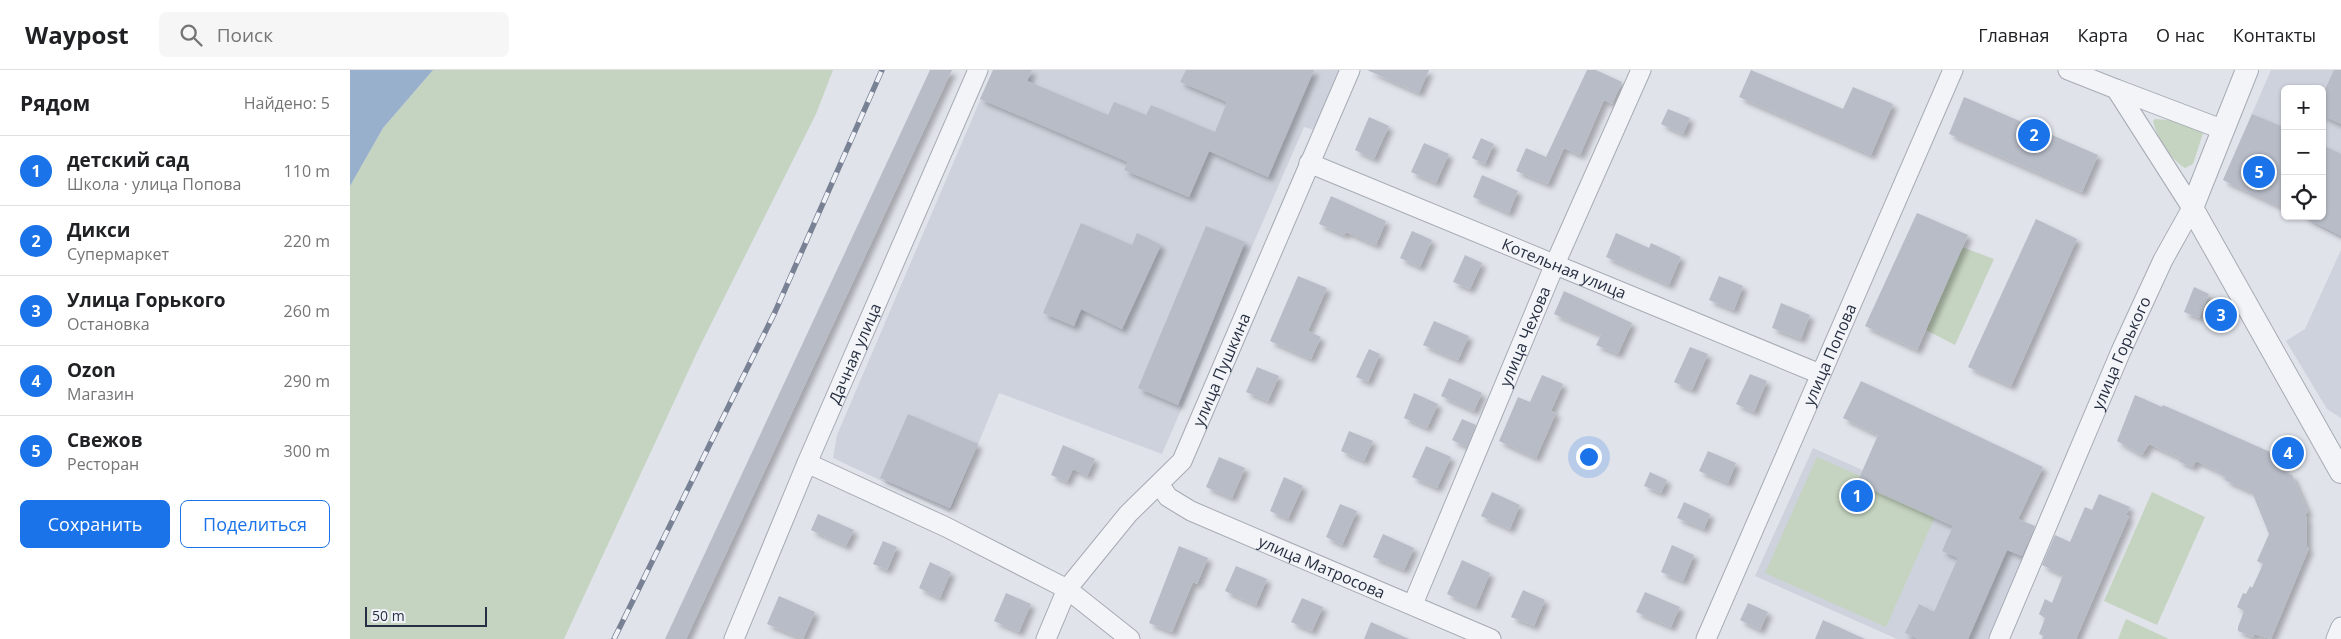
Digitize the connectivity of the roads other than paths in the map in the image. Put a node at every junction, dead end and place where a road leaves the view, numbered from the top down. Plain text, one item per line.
1 (978, 70) edge
2 (1350, 70) edge
3 (1641, 70) edge
4 (1953, 70) edge
5 (2068, 70) edge
6 (2247, 70) edge
7 (2116, 89) junction
8 (2224, 130) junction
9 (1309, 163) junction
10 (2192, 208) junction
11 (1555, 264) junction
12 (1820, 374) junction
13 (807, 463) junction
14 (2341, 472) edge
15 (1159, 484) junction
16 (1068, 589) junction
17 (1413, 604) junction
18 (2341, 627) edge
19 (734, 639) edge
20 (1046, 639) edge
21 (1130, 639) edge
22 (1491, 639) edge
23 (1706, 639) edge
24 (1999, 639) edge
25 (2336, 639) edge

1 - 13 street, Дачная улица
2 - 9 street, улица Пушкина
3 - 11 street, улица Чехова
4 - 12 street, улица Попова
5 - 7 street
6 - 8 street, улица Горького
7 - 8 street
7 - 10 street
8 - 10 street, улица Горького
9 - 11 street, Котельная улица
9 - 15 street, улица Пушкина
10 - 14 street
10 - 24 street, улица Горького
11 - 12 street, Котельная улица
11 - 17 street, улица Чехова
12 - 23 street, улица Попова
13 - 16 street
13 - 19 street, Дачная улица
15 - 16 street, улица Пушкина
15 - 17 street, улица Матросова
16 - 20 street, улица Пушкина
16 - 21 street
17 - 22 street, улица Матросова
18 - 25 street

